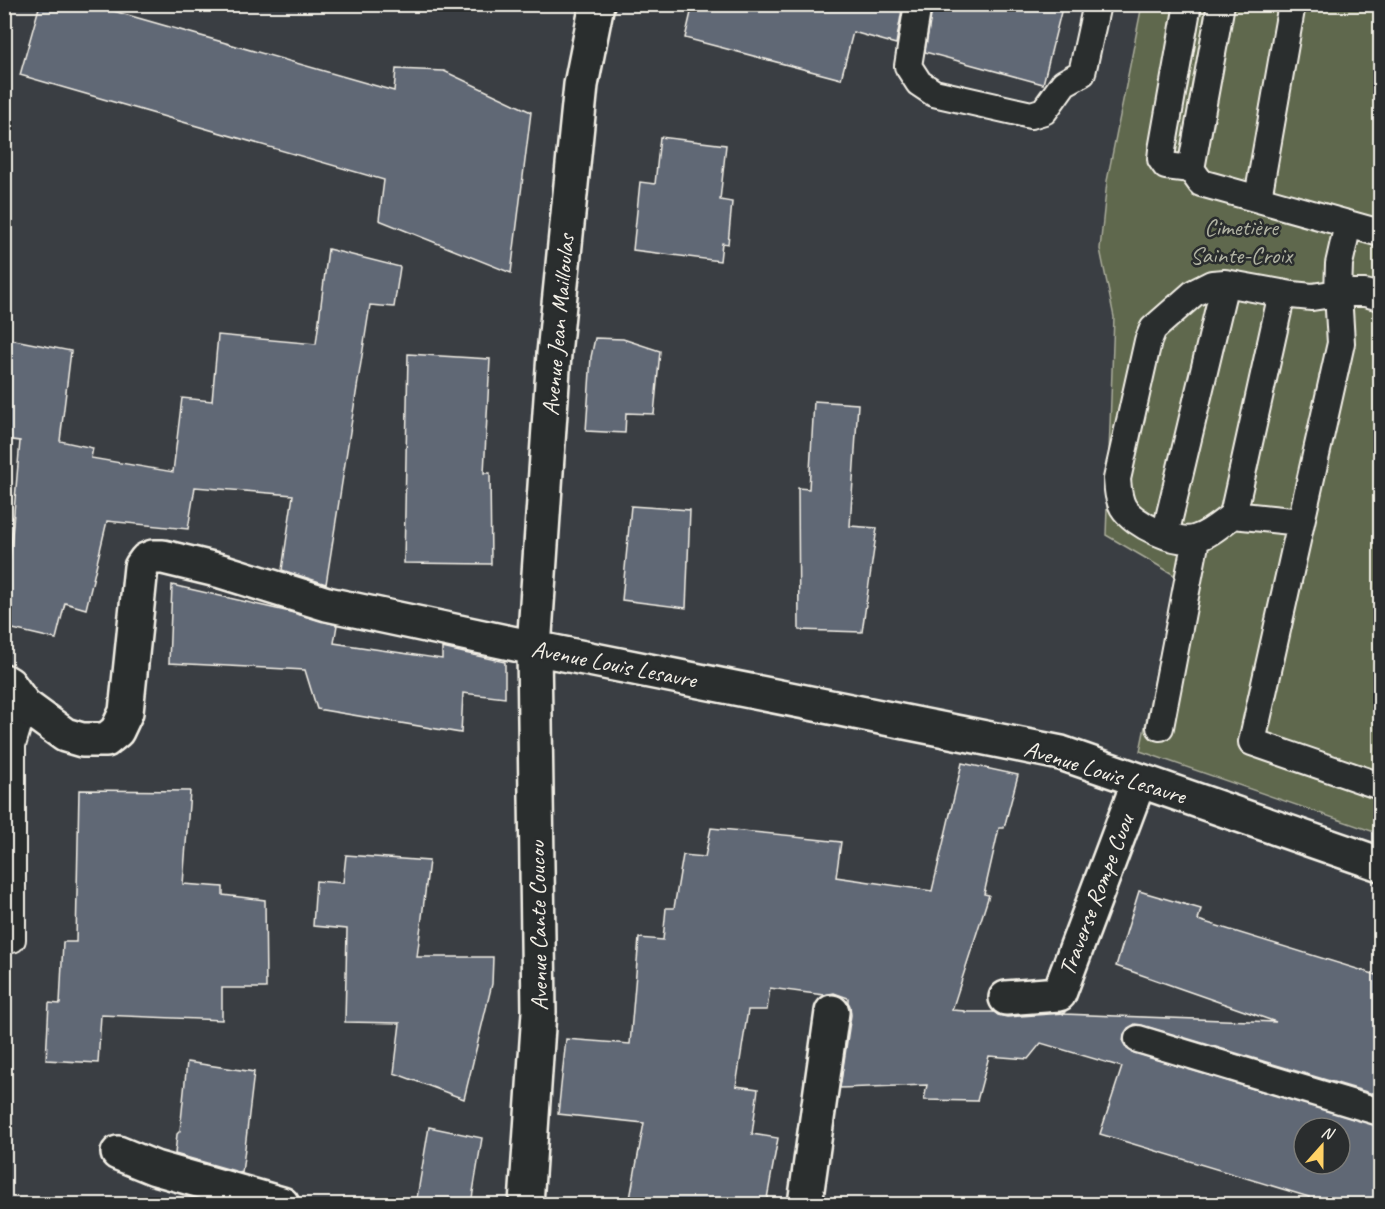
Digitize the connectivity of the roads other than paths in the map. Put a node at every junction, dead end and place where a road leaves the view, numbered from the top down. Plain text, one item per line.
1 (597, 4) edge
2 (918, 4) edge
3 (1097, 4) edge
4 (1188, 4) edge
5 (1221, 4) edge
6 (1292, 4) edge
7 (1191, 169) junction
8 (1258, 198) junction
9 (1348, 224) junction
10 (1380, 233) edge
11 (1225, 283) junction
12 (1282, 293) junction
13 (1338, 293) junction
14 (1380, 297) edge
15 (1233, 515) junction
16 (1301, 522) junction
17 (1165, 535) junction
18 (1196, 539) junction
19 (534, 648) junction
20 (14, 693) edge
21 (1160, 727) dead end
22 (1140, 781) junction
23 (1380, 786) edge
24 (1380, 864) edge
25 (12, 939) dead end
26 (1006, 998) dead end
27 (832, 1012) dead end
28 (1138, 1039) dead end
29 (1380, 1112) edge
30 (118, 1153) dead end
31 (282, 1204) edge
32 (526, 1204) edge
33 (805, 1204) edge

1 - 19 street, Avenue Jean Mailloulas
2 - 3 lane
4 - 7 lane
5 - 7 lane
6 - 8 lane
7 - 8 lane
8 - 9 lane
9 - 10 lane
9 - 13 lane
11 - 12 lane
11 - 17 lane
11 - 17 lane
12 - 13 lane
12 - 15 lane
13 - 14 lane
13 - 16 lane
15 - 16 lane
15 - 18 lane
16 - 23 lane
17 - 18 lane
18 - 21 lane
19 - 20 street, Avenue Louis Lesavre
19 - 22 street, Avenue Louis Lesavre
19 - 32 street, Avenue Cante Coucou
20 - 25 lane
22 - 24 street, Avenue Louis Lesavre
22 - 26 street, Traverse Rompe Cuou
27 - 33 street
28 - 29 lane
30 - 31 street

